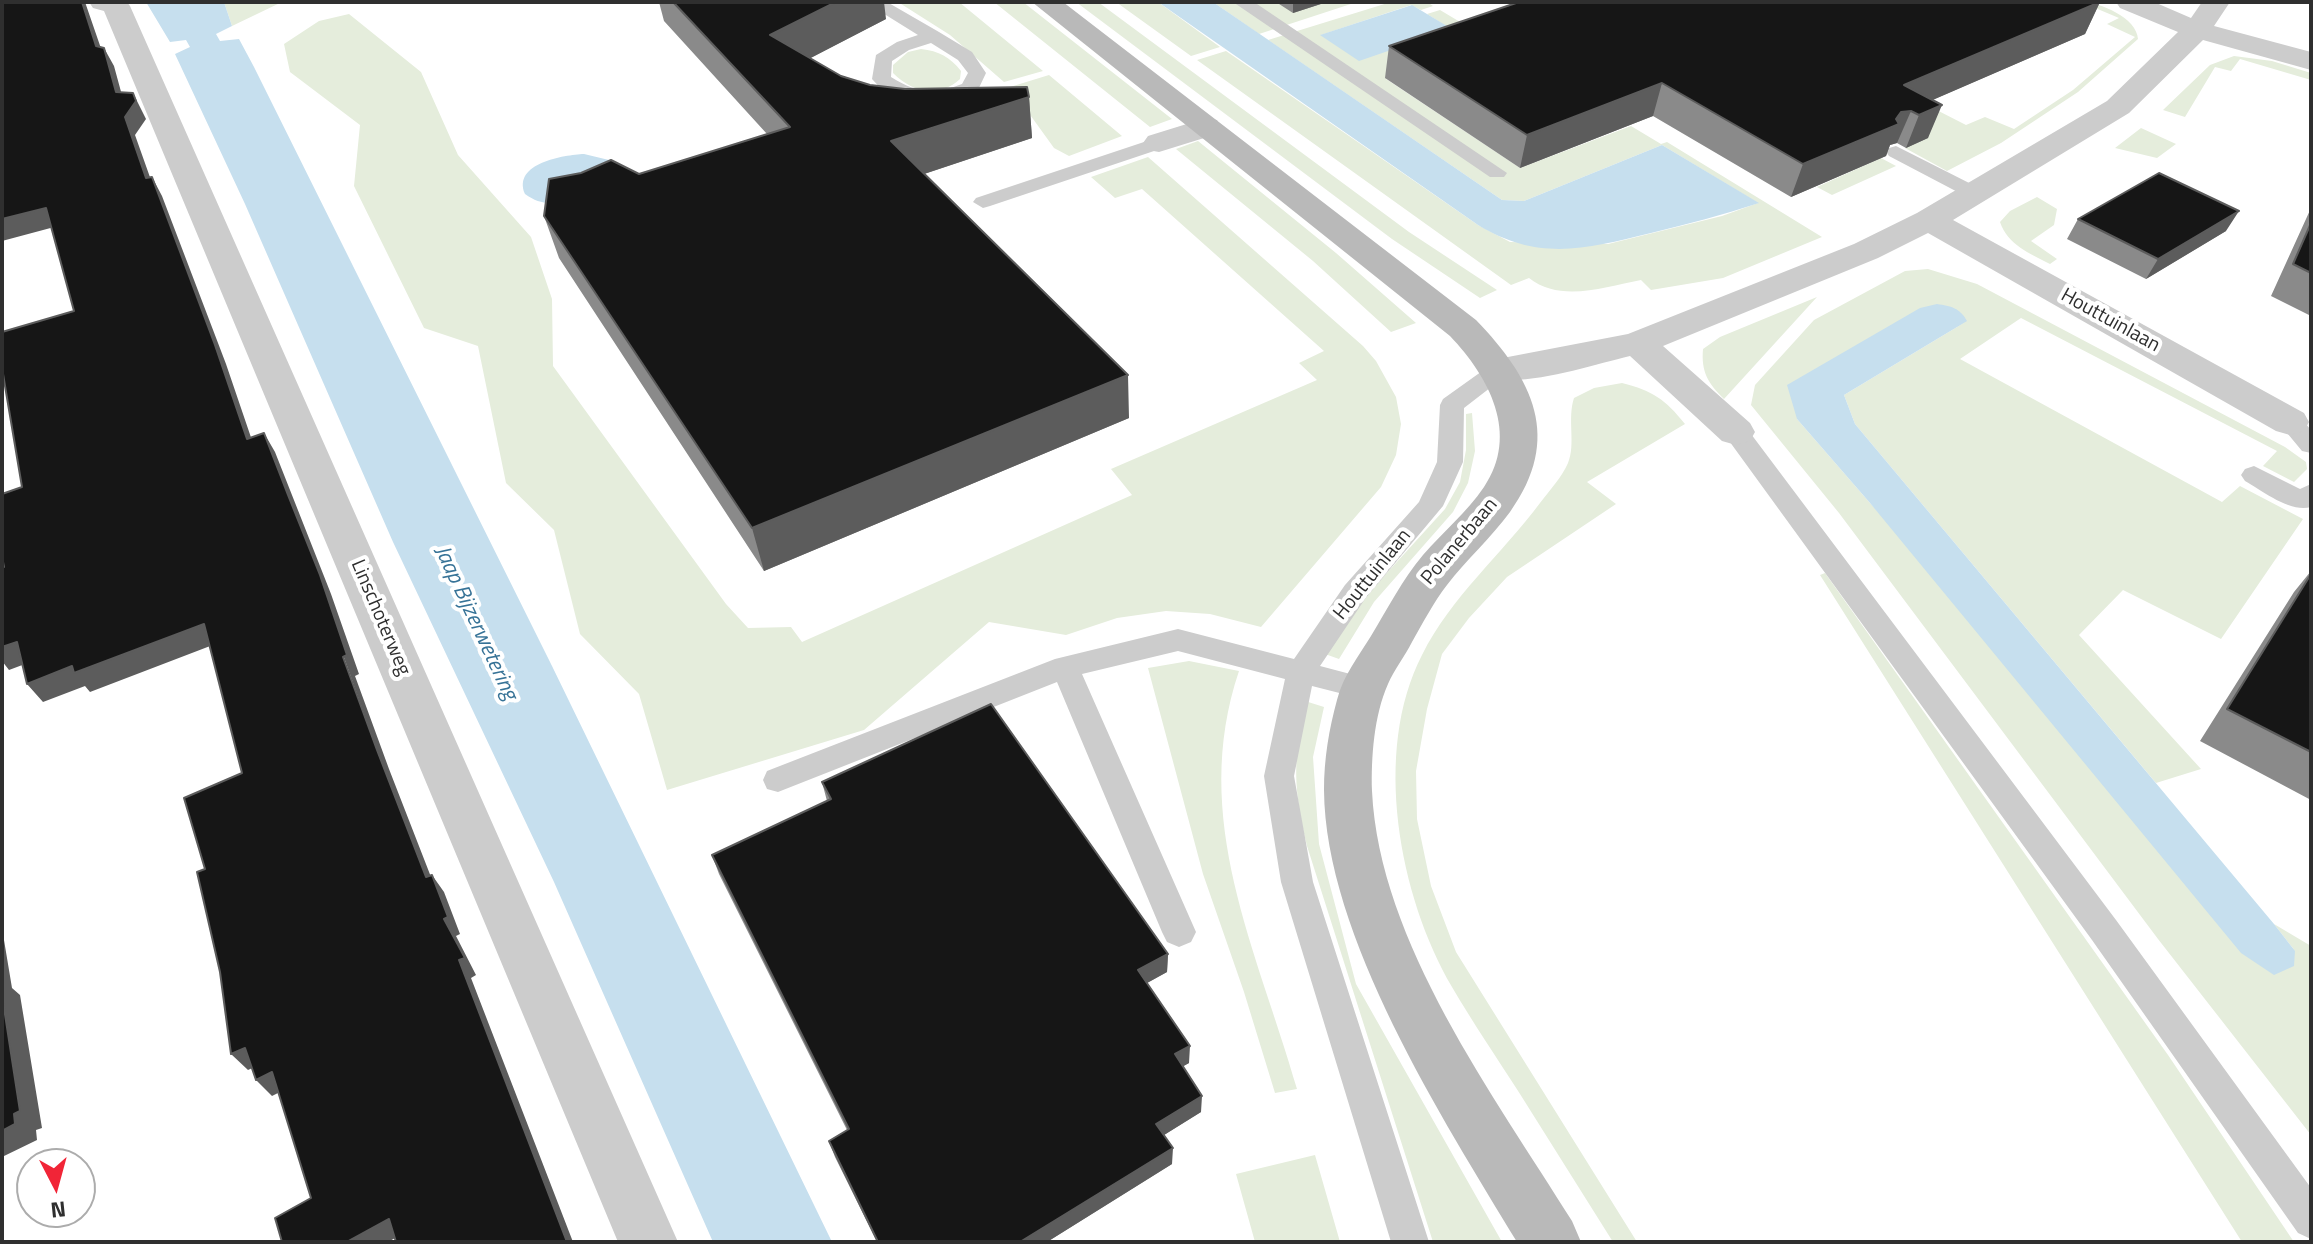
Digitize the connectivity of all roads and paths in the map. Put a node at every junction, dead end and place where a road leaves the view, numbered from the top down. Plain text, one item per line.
1 (103, 2) edge
2 (874, 2) edge
3 (1046, 2) edge
4 (1242, 2) edge
5 (2130, 2) edge
6 (2216, 2) edge
7 (2197, 30) junction
8 (933, 36) junction
9 (2311, 61) edge
10 (1206, 127) junction
11 (1159, 143) joint
12 (1896, 152) edge
13 (1497, 173) dead end
14 (1976, 194) junction
15 (983, 202) dead end
16 (1929, 220) junction
17 (1638, 343) junction
18 (1500, 369) junction
19 (1736, 432) joint
20 (2301, 434) edge
21 (2254, 475) dead end
22 (2311, 493) edge
23 (1065, 667) junction
24 (1301, 671) junction
25 (1363, 688) junction
26 (778, 780) dead end
27 (1179, 932) dead end
28 (2311, 1220) edge
29 (648, 1242) edge
30 (1410, 1242) edge
31 (1551, 1242) edge

1 - 29 street, Linschoterweg
2 - 8 lane
3 - 10 main road, Polanerbaan
4 - 13 lane
5 - 7 street
6 - 7 street, Houttuinlaan
7 - 9 street
7 - 14 street, Houttuinlaan
8 - 8 lane
10 - 11 street
10 - 18 main road, Polanerbaan
11 - 15 lane
12 - 14 lane
14 - 16 street, Houttuinlaan
16 - 17 street, Houttuinlaan
16 - 20 street, Houttuinlaan
17 - 18 street, Houttuinlaan
17 - 19 street
18 - 24 lane, Houttuinlaan
18 - 25 main road, Polanerbaan
19 - 28 lane
21 - 22 lane
23 - 24 lane
23 - 26 lane
23 - 27 lane
24 - 25 lane
24 - 30 lane, Houttuinlaan
25 - 31 main road, Polanerbaan

